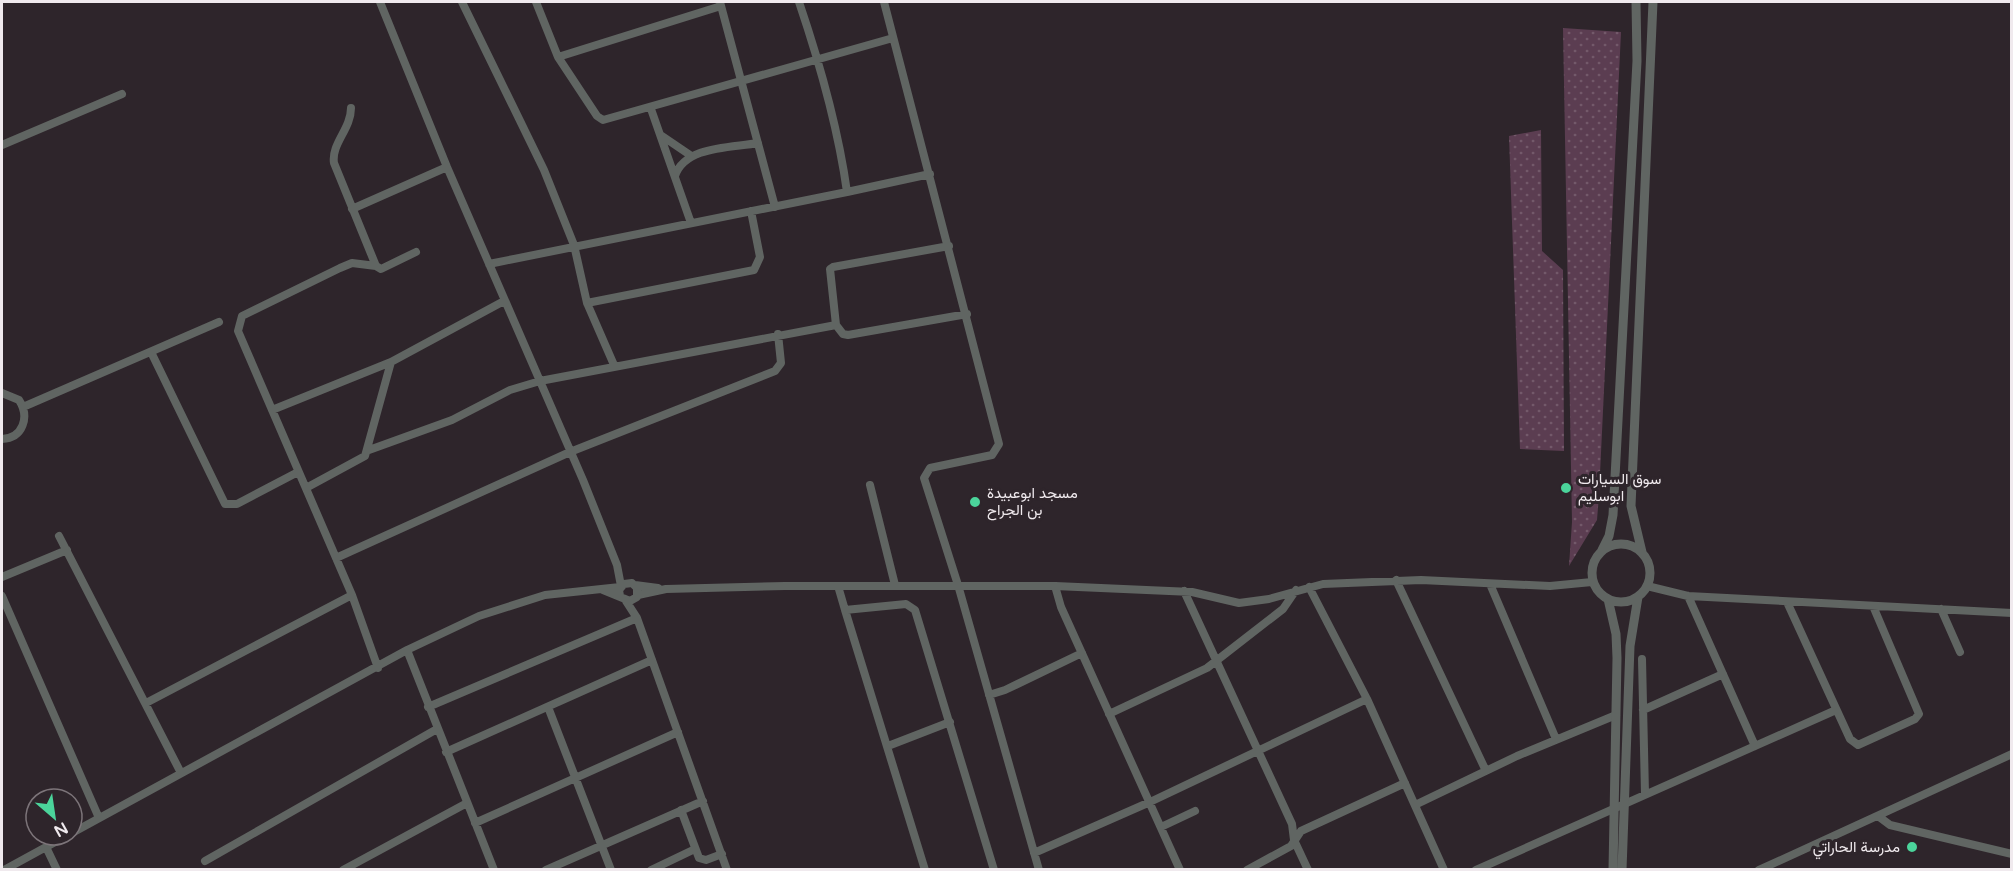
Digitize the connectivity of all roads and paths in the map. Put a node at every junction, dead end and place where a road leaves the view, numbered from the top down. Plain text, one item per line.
1 (381, 2) edge
2 (462, 2) edge
3 (536, 2) edge
4 (799, 2) edge
5 (884, 2) edge
6 (1636, 2) edge
7 (1653, 2) edge
8 (720, 4) edge
9 (893, 38) junction
10 (558, 57) junction
11 (818, 59) junction
12 (742, 83) junction
13 (122, 94) dead end
14 (351, 108) dead end
15 (651, 109) junction
16 (660, 135) junction
17 (758, 143) junction
18 (2, 144) edge
19 (690, 155) junction
20 (447, 166) junction
21 (930, 174) junction
22 (675, 177) junction
23 (847, 192) junction
24 (775, 207) junction
25 (352, 209) junction
26 (751, 211) junction
27 (691, 223) junction
28 (574, 245) junction
29 (950, 246) junction
30 (416, 252) dead end
31 (489, 264) junction
32 (376, 266) junction
33 (504, 301) junction
34 (587, 303) junction
35 (966, 314) junction
36 (219, 322) dead end
37 (836, 325) junction
38 (778, 334) junction
39 (151, 352) junction
40 (391, 362) junction
41 (614, 365) junction
42 (540, 381) junction
43 (2, 393) edge
44 (23, 406) junction
45 (272, 410) junction
46 (2, 439) edge
47 (369, 450) junction
48 (570, 452) junction
49 (298, 472) junction
50 (870, 485) dead end
51 (306, 488) junction
52 (59, 536) dead end
53 (67, 550) junction
54 (1602, 550) junction
55 (1642, 552) junction
56 (336, 558) junction
57 (617, 565) junction
58 (2, 577) edge
59 (1396, 580) junction
60 (1592, 582) junction
61 (633, 584) junction
62 (1490, 584) junction
63 (895, 585) junction
64 (958, 585) junction
65 (621, 586) junction
66 (838, 586) junction
67 (1055, 586) junction
68 (1647, 586) junction
69 (1310, 587) junction
70 (602, 589) junction
71 (666, 589) junction
72 (1296, 590) junction
73 (1184, 591) junction
74 (352, 595) junction
75 (2, 596) edge
76 (637, 596) junction
77 (1688, 596) junction
78 (1638, 597) junction
79 (623, 598) junction
80 (1608, 600) junction
81 (1787, 602) junction
82 (1873, 606) junction
83 (1941, 609) junction
84 (845, 610) junction
85 (2011, 613) edge
86 (638, 618) junction
87 (407, 650) junction
88 (1960, 652) dead end
89 (1082, 653) junction
90 (1642, 659) dead end
91 (652, 660) junction
92 (1216, 662) junction
93 (378, 668) junction
94 (1723, 674) junction
95 (989, 695) junction
96 (1366, 699) junction
97 (146, 704) junction
98 (428, 707) junction
99 (548, 707) junction
100 (1643, 710) junction
101 (1836, 710) junction
102 (1109, 714) junction
103 (1616, 715) junction
104 (950, 722) junction
105 (437, 729) junction
106 (678, 732) junction
107 (1556, 739) junction
108 (888, 746) junction
109 (1755, 746) junction
110 (1258, 751) junction
111 (446, 752) junction
112 (2012, 754) edge
113 (1486, 771) junction
114 (181, 772) junction
115 (576, 778) junction
116 (1405, 783) junction
117 (1645, 794) junction
118 (703, 801) junction
119 (467, 802) junction
120 (1150, 802) junction
121 (1624, 803) junction
122 (1415, 806) junction
123 (1614, 808) junction
124 (681, 810) junction
125 (1195, 811) dead end
126 (1878, 816) junction
127 (99, 818) junction
128 (475, 823) junction
129 (84, 826) edge
130 (1161, 827) junction
131 (1294, 840) junction
132 (602, 845) junction
133 (46, 847) joint
134 (695, 849) junction
135 (1034, 852) junction
136 (722, 854) junction
137 (2012, 854) edge
138 (205, 861) dead end
139 (1765, 868) edge
140 (4, 870) edge
141 (57, 870) edge
142 (343, 870) edge
143 (494, 870) edge
144 (546, 870) edge
145 (611, 870) edge
146 (651, 870) edge
147 (727, 870) edge
148 (925, 870) edge
149 (994, 870) edge
150 (1039, 870) edge
151 (1180, 870) edge
152 (1248, 870) edge
153 (1308, 870) edge
154 (1444, 870) edge
155 (1476, 870) edge
156 (1612, 870) edge
157 (1622, 870) edge

1 - 20 street
2 - 28 street
3 - 10 street
4 - 11 street
5 - 9 street
6 - 54 street
7 - 55 street
8 - 10 street
8 - 12 street
9 - 11 street
9 - 21 street
10 - 15 street
11 - 12 street
11 - 23 street
12 - 15 street
12 - 17 street
13 - 18 street
14 - 25 street
15 - 16 street
16 - 19 street
16 - 22 street
17 - 19 street
17 - 24 street
19 - 22 street
20 - 25 street
20 - 31 street
21 - 23 street
21 - 29 street
22 - 27 street
23 - 24 street
24 - 26 street
25 - 32 street
26 - 27 street
26 - 34 street
27 - 28 street
28 - 31 street
28 - 34 street
29 - 35 street
29 - 37 street
30 - 32 street
31 - 33 street
32 - 45 street
33 - 40 street
33 - 42 street
34 - 41 street
35 - 37 street
35 - 64 street
36 - 39 street
37 - 38 street
38 - 41 street
38 - 48 street
39 - 44 street
39 - 49 street
40 - 45 street
40 - 47 street
41 - 42 street
42 - 47 street
42 - 48 street
43 - 44 street
44 - 46 street
45 - 49 street
47 - 51 street
48 - 56 street
48 - 57 street
49 - 51 street
50 - 63 street
51 - 56 street
52 - 53 street
53 - 58 street
53 - 97 street
54 - 55 street
54 - 60 street
55 - 68 street
56 - 74 street
57 - 61 street
57 - 65 street
59 - 62 street
59 - 69 street
59 - 113 street
60 - 62 street
60 - 80 street
61 - 65 street
61 - 71 street
61 - 76 street
62 - 107 street
63 - 64 street
63 - 66 street
64 - 67 street
64 - 95 street
65 - 70 street
65 - 79 street
66 - 71 street
66 - 84 street
67 - 73 street
67 - 89 street
68 - 77 street
68 - 78 street
69 - 72 street
69 - 96 street
70 - 79 street
70 - 87 street
71 - 76 street
72 - 73 street
72 - 92 street
73 - 92 street
74 - 93 street
74 - 97 street
75 - 127 street
76 - 79 street
76 - 86 street
77 - 81 street
77 - 94 street
78 - 80 street
78 - 121 street
79 - 86 street
80 - 103 street
81 - 82 street
81 - 101 street
82 - 83 street
82 - 101 street
83 - 85 street
83 - 88 street
84 - 104 street
84 - 108 street
86 - 91 street
86 - 98 street
87 - 93 street
87 - 98 street
89 - 95 street
89 - 102 street
90 - 100 street
91 - 99 street
91 - 106 street
92 - 102 street
92 - 110 street
93 - 114 street
94 - 100 street
94 - 109 street
95 - 135 street
96 - 110 street
96 - 116 street
97 - 114 street
98 - 105 street
99 - 111 street
99 - 115 street
100 - 117 street
101 - 109 street
102 - 120 street
103 - 107 street
103 - 123 street
104 - 108 street
104 - 149 street
105 - 111 street
105 - 138 street
106 - 115 street
106 - 118 street
107 - 113 street
108 - 148 street
109 - 117 street
110 - 120 street
110 - 131 street
111 - 119 street
112 - 126 street
113 - 122 street
114 - 127 street
115 - 128 street
115 - 132 street
116 - 122 street
116 - 131 street
117 - 121 street
118 - 124 street
118 - 136 street
119 - 128 street
119 - 142 street
120 - 130 street
120 - 135 street
121 - 123 street
121 - 157 street
122 - 154 street
123 - 155 street
123 - 156 street
124 - 132 street
124 - 134 street
125 - 130 street
126 - 137 street
126 - 139 street
127 - 129 street
128 - 143 street
130 - 151 street
131 - 152 street
131 - 153 street
132 - 144 street
132 - 145 street
133 - 140 street
133 - 141 street
134 - 136 street
134 - 146 street
135 - 150 street
136 - 147 street

